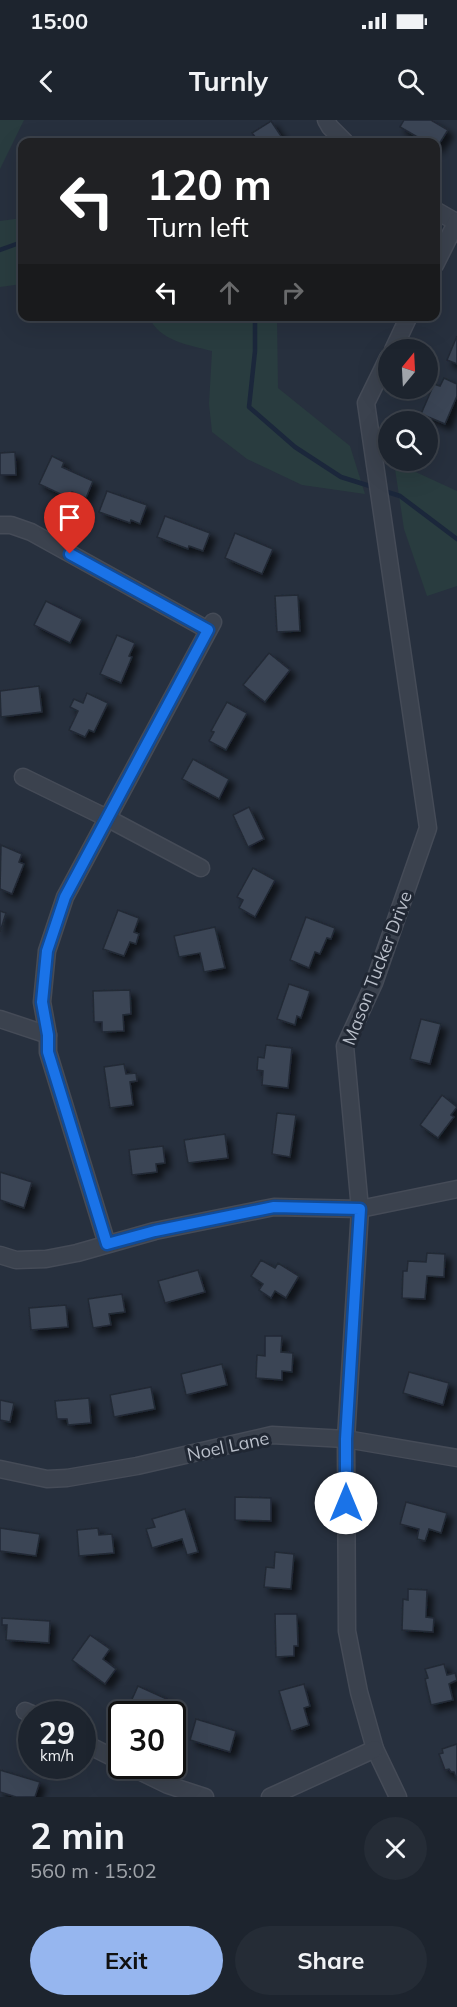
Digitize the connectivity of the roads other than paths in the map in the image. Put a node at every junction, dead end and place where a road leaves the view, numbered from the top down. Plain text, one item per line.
1 (326, 120) edge
2 (341, 138) edge
3 (440, 212) edge
4 (457, 221) edge
5 (440, 255) edge
6 (407, 321) edge
7 (398, 339) edge
8 (378, 378) edge
9 (0, 525) edge
10 (23, 777) dead end
11 (107, 819) junction
12 (201, 868) dead end
13 (0, 1019) edge
14 (48, 1035) junction
15 (457, 1189) edge
16 (360, 1209) junction
17 (107, 1244) junction
18 (0, 1255) edge
19 (346, 1439) junction
20 (457, 1458) edge
21 (0, 1469) edge
22 (375, 1749) junction
23 (156, 1779) edge
24 (205, 1797) edge
25 (270, 1797) edge
26 (398, 1797) edge

1 - 2 street
3 - 4 street
4 - 5 street
6 - 7 street
8 - 16 street, Mason Tucker Drive
9 - 11 street
10 - 11 street
11 - 12 street
11 - 14 street
13 - 14 street
14 - 17 street
15 - 16 street
16 - 17 street
16 - 19 street, Mason Tucker Drive
17 - 18 street
19 - 20 street, Noel Lane
19 - 21 street, Noel Lane
19 - 22 street, Mason Tucker Drive
22 - 25 street
22 - 26 street, Mason Tucker Drive
23 - 24 street

